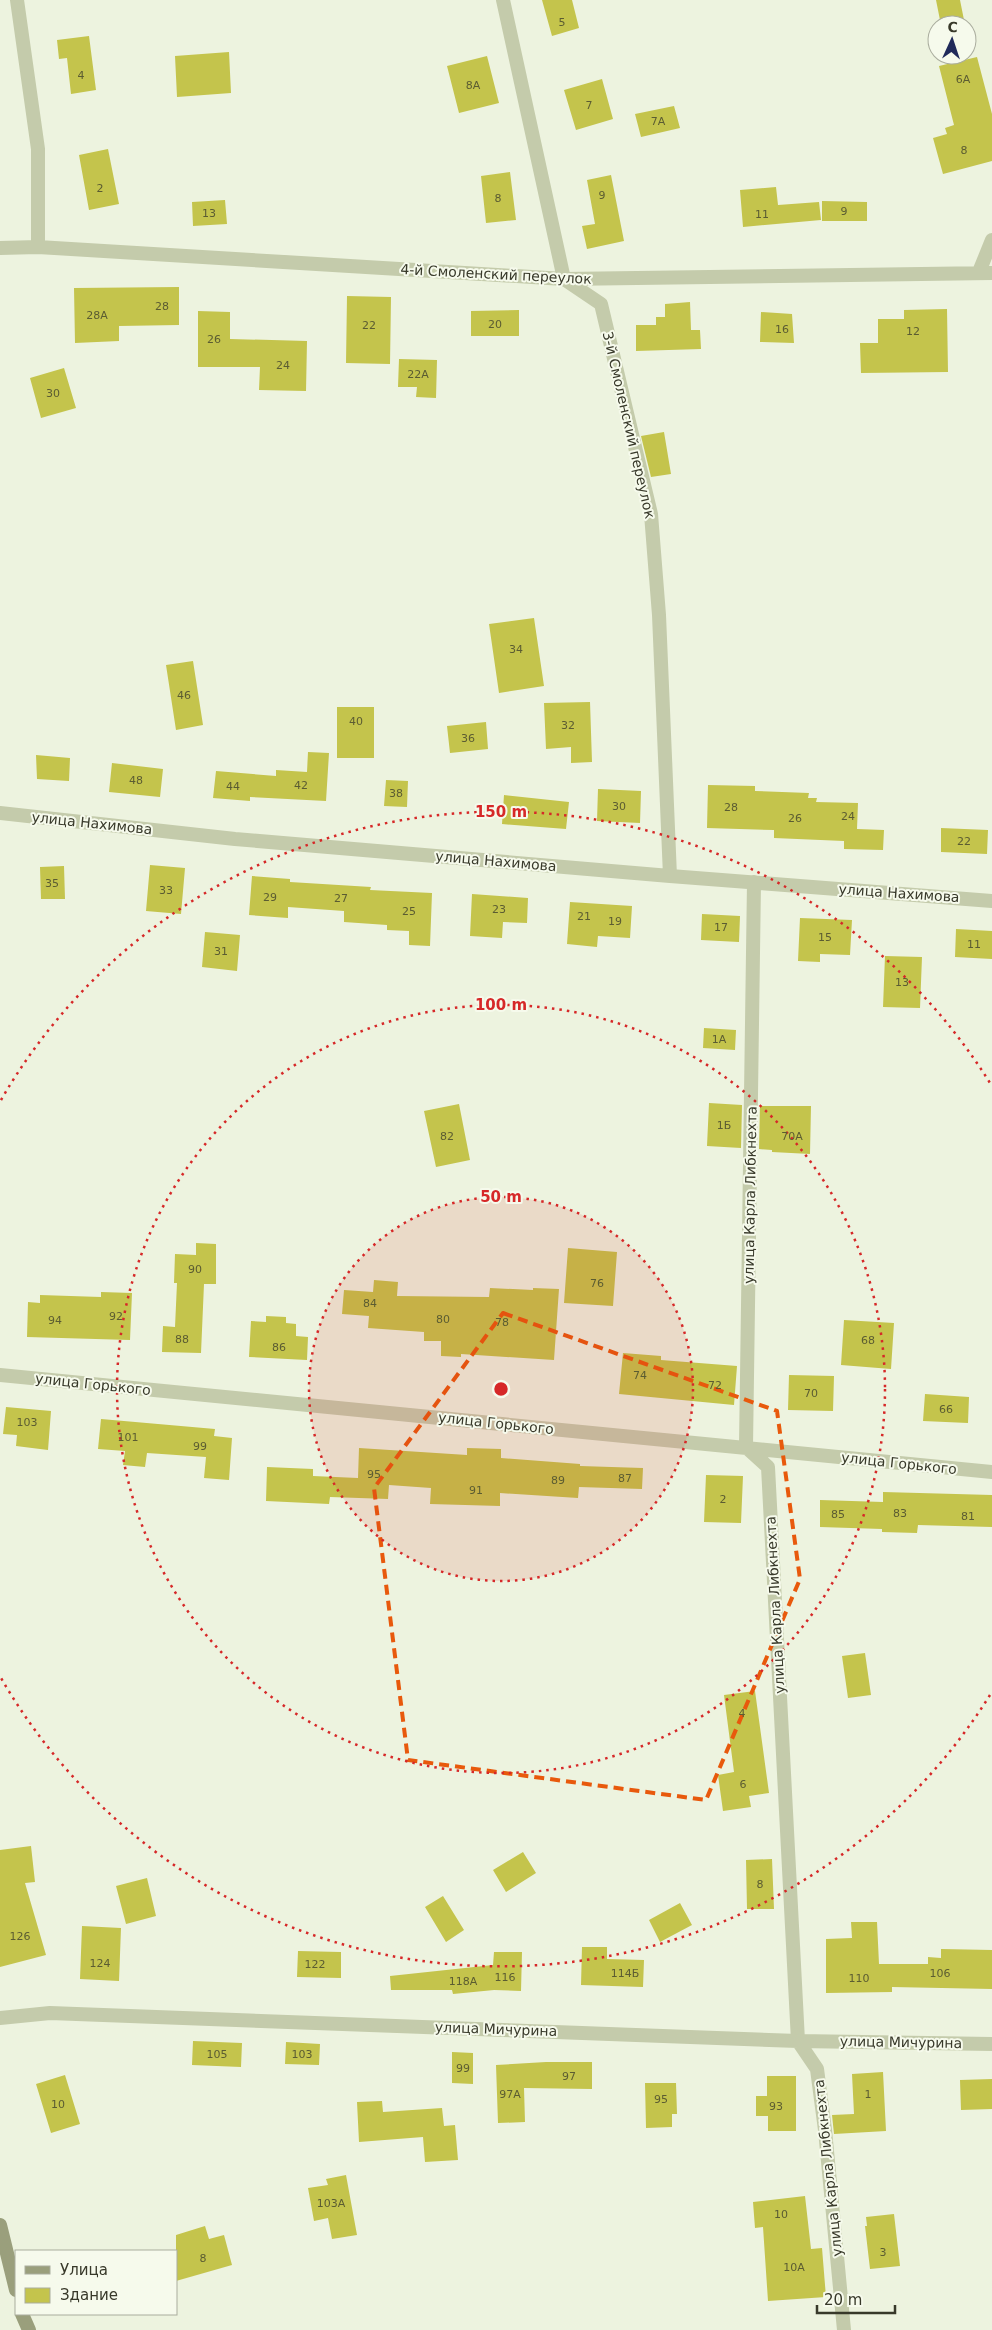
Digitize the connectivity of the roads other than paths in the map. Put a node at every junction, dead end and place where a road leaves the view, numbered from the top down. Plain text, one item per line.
1 (17, 0) edge
2 (503, 0) edge
3 (992, 240) edge
4 (38, 247) junction
5 (0, 248) edge
6 (985, 272) edge
7 (564, 279) junction
8 (0, 813) edge
9 (670, 876) junction
10 (754, 882) junction
11 (992, 901) edge
12 (0, 1375) edge
13 (746, 1447) junction
14 (992, 1472) edge
15 (0, 2018) edge
16 (798, 2041) junction
17 (992, 2044) edge
18 (0, 2225) edge
19 (15, 2286) edge
20 (22, 2315) edge
21 (29, 2330) edge
22 (844, 2330) edge

1 - 4 street
2 - 7 street
3 - 6 street
4 - 5 street, 4-й Смоленский переулок
4 - 7 street, 4-й Смоленский переулок
6 - 7 street, 4-й Смоленский переулок
7 - 9 street, 3-й Смоленский переулок
8 - 9 street, улица Нахимова
9 - 10 street, улица Нахимова
10 - 11 street, улица Нахимова
10 - 13 street, улица Карла Либкнехта
12 - 13 street, улица Горького
13 - 14 street, улица Горького
13 - 16 street, улица Карла Либкнехта
15 - 16 street, улица Мичурина
16 - 17 street, улица Мичурина
16 - 22 street, улица Карла Либкнехта
18 - 19 main road
20 - 21 main road

